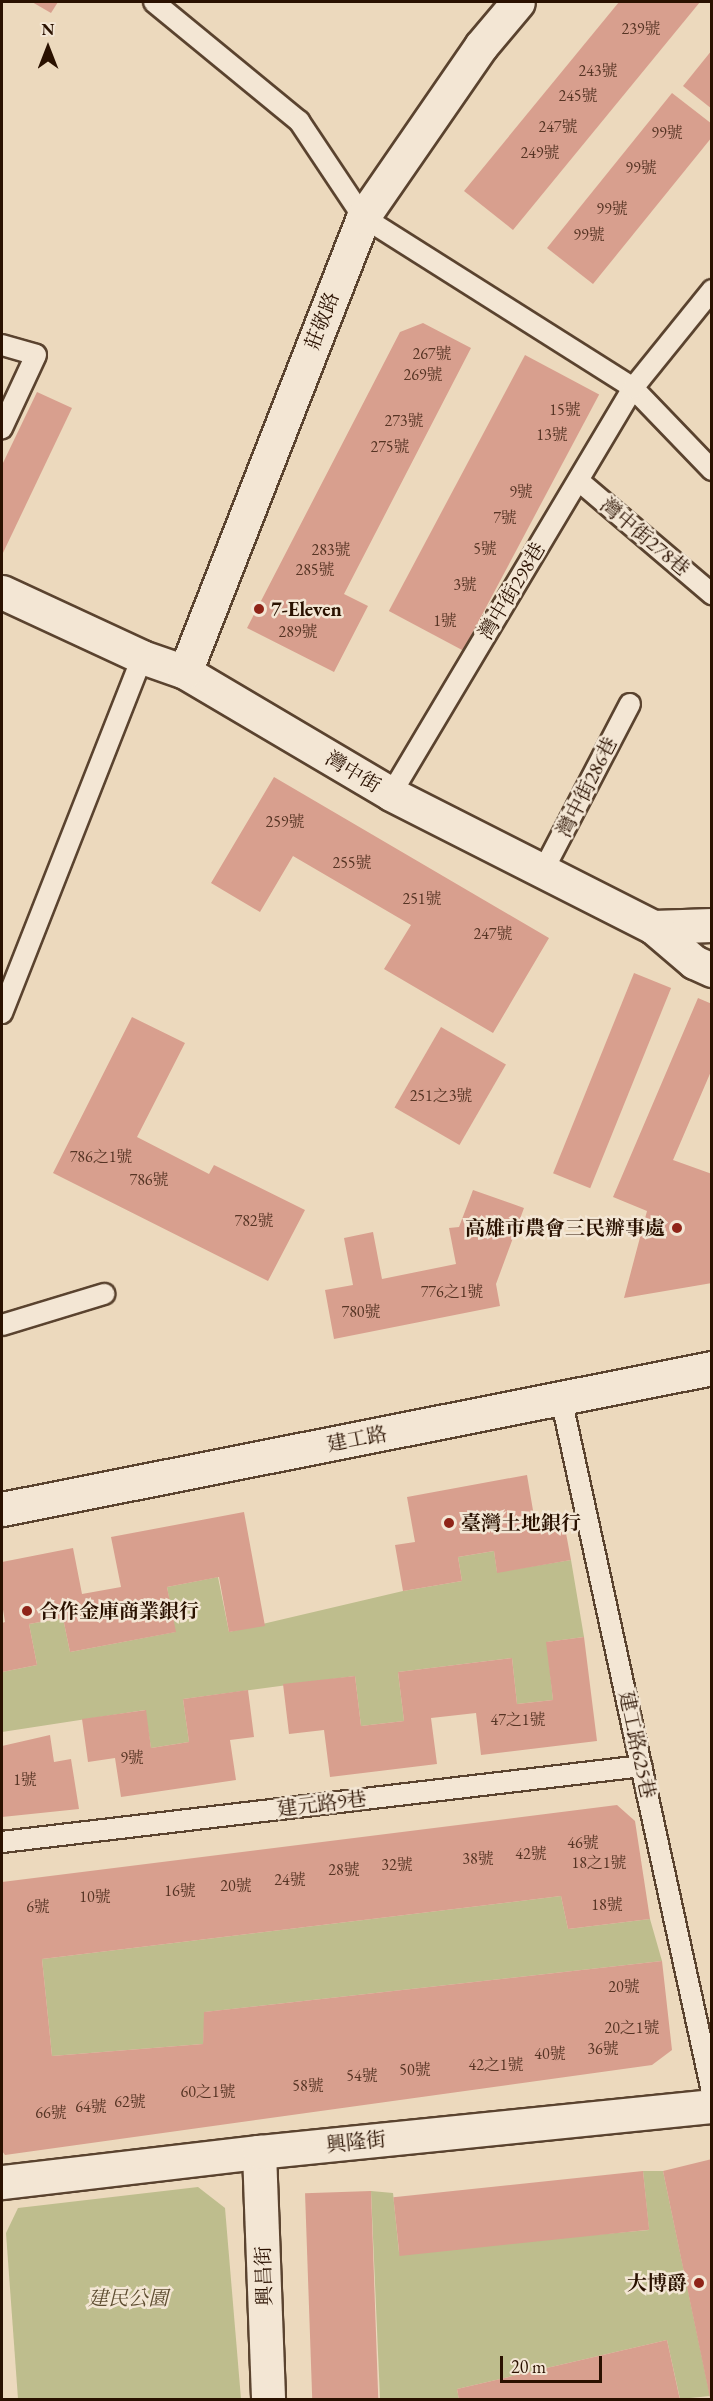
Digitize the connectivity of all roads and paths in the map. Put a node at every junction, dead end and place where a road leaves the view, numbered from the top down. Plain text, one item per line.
1 (154, 2) edge
2 (518, 2) edge
3 (363, 217) junction
4 (711, 290) edge
5 (2, 345) edge
6 (633, 388) junction
7 (2, 428) edge
8 (711, 470) edge
9 (579, 481) junction
10 (2, 592) edge
11 (711, 594) edge
12 (142, 657) junction
13 (185, 672) junction
14 (630, 704) dead end
15 (391, 794) junction
16 (544, 870) junction
17 (711, 925) edge
18 (653, 927) junction
19 (711, 970) edge
20 (2, 1013) edge
21 (104, 1294) dead end
22 (2, 1325) edge
23 (711, 1368) edge
24 (561, 1398) junction
25 (2, 1509) edge
26 (642, 1766) junction
27 (2, 1842) edge
28 (711, 2092) edge
29 (711, 2106) edge
30 (259, 2152) junction
31 (2, 2182) edge
32 (268, 2400) edge

1 - 3 lane
2 - 3 street, 莊敬路
3 - 6 lane
3 - 13 street, 莊敬路
4 - 6 lane, 灣中街298巷
5 - 7 lane
6 - 8 lane
6 - 9 lane, 灣中街298巷
9 - 11 lane, 灣中街278巷
9 - 15 lane, 灣中街298巷
10 - 12 street, 灣中街
12 - 13 street, 灣中街
12 - 20 lane
13 - 15 street, 灣中街
14 - 16 lane, 灣中街286巷
15 - 16 street, 灣中街
16 - 18 street, 灣中街
17 - 18 street, 灣中街
18 - 19 street
21 - 22 lane
23 - 24 street, 建工路
24 - 25 street, 建工路
24 - 26 lane, 建工路625巷
26 - 27 lane, 建元路9巷
26 - 28 lane, 建工路625巷
29 - 30 street, 興隆街
30 - 31 street, 興隆街
30 - 32 street, 興昌街

